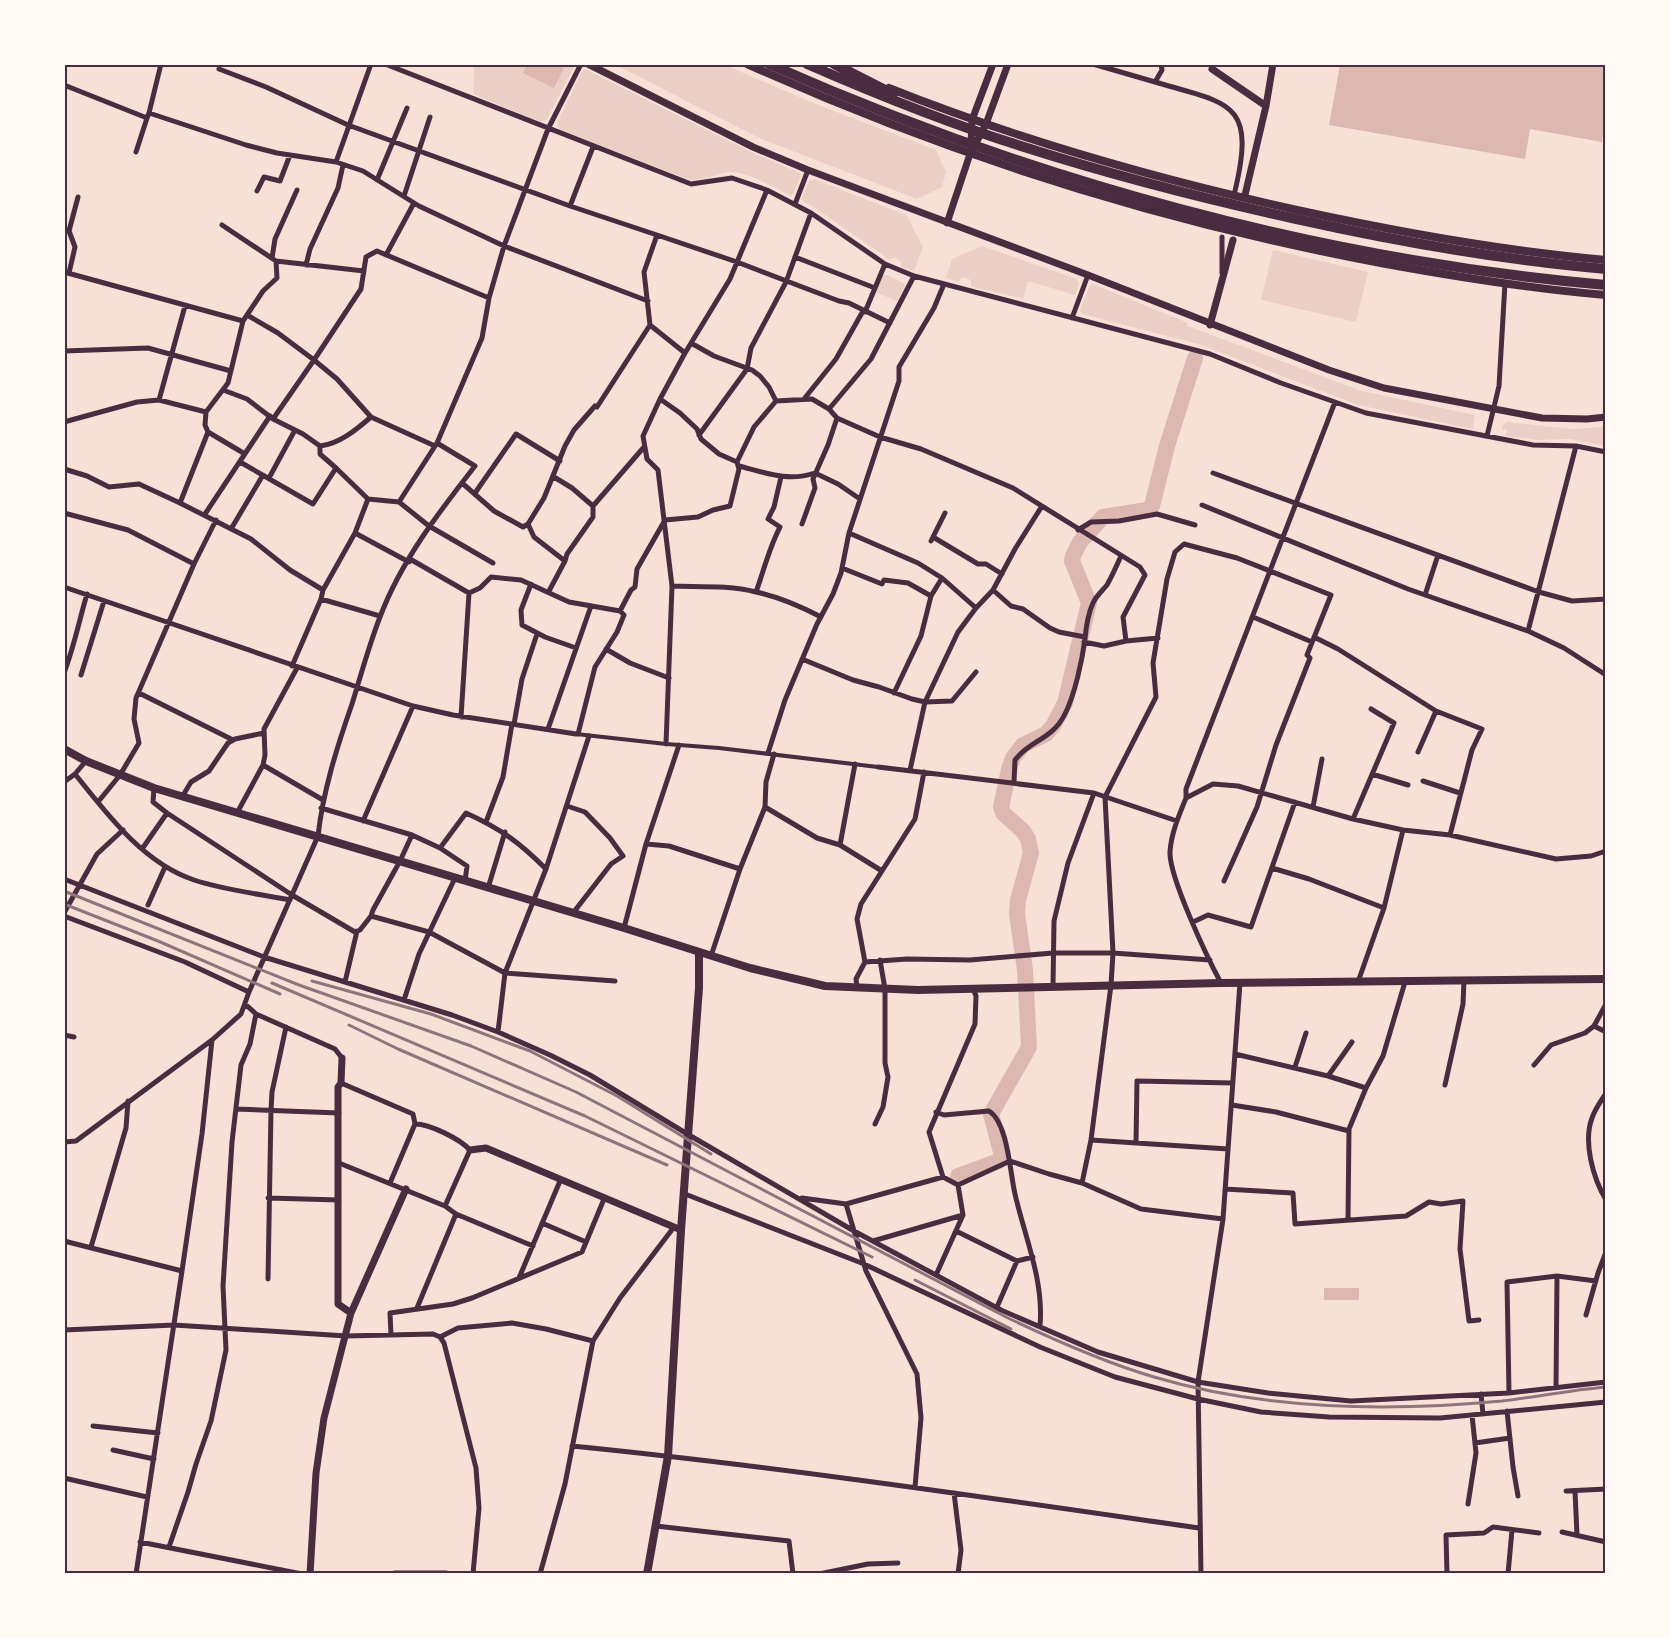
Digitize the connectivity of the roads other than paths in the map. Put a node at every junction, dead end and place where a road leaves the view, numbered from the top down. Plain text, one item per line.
1 (161, 64) edge
2 (370, 64) edge
3 (386, 64) edge
4 (581, 64) edge
5 (588, 64) edge
6 (747, 64) edge
7 (769, 64) edge
8 (807, 64) edge
9 (830, 64) edge
10 (834, 64) edge
11 (993, 64) edge
12 (1008, 64) edge
13 (1092, 64) edge
14 (1161, 64) edge
15 (1273, 64) edge
16 (1214, 66) edge
17 (219, 69) dead end
18 (1155, 82) junction
19 (64, 85) edge
20 (1266, 106) junction
21 (407, 108) dead end
22 (148, 115) junction
23 (430, 117) dead end
24 (946, 120) junction
25 (972, 120) junction
26 (348, 124) junction
27 (986, 124) junction
28 (548, 129) junction
29 (394, 141) junction
30 (593, 147) junction
31 (420, 150) junction
32 (136, 152) dead end
33 (970, 154) junction
34 (290, 155) junction
35 (336, 162) junction
36 (343, 165) junction
37 (807, 170) junction
38 (377, 180) junction
39 (297, 190) dead end
40 (526, 190) junction
41 (767, 190) junction
42 (257, 191) dead end
43 (1234, 191) dead end
44 (1245, 195) dead end
45 (404, 196) junction
46 (78, 197) dead end
47 (414, 203) junction
48 (795, 204) junction
49 (570, 206) junction
50 (811, 213) junction
51 (947, 223) junction
52 (222, 225) dead end
53 (657, 235) junction
54 (1222, 237) dead end
55 (1233, 240) dead end
56 (504, 246) junction
57 (1510, 248) junction
58 (386, 255) junction
59 (795, 257) junction
60 (274, 259) junction
61 (1508, 260) dead end
62 (1605, 260) edge
63 (737, 262) junction
64 (885, 264) junction
65 (306, 266) junction
66 (1605, 269) edge
67 (364, 271) junction
68 (1507, 272) dead end
69 (67, 273) edge
70 (1088, 275) junction
71 (914, 276) junction
72 (1222, 280) junction
73 (786, 282) junction
74 (944, 284) junction
75 (1505, 284) junction
76 (1605, 285) edge
77 (875, 288) junction
78 (1605, 295) edge
79 (489, 298) junction
80 (648, 301) junction
81 (185, 306) junction
82 (864, 311) junction
83 (247, 315) junction
84 (1072, 318) junction
85 (243, 321) junction
86 (890, 323) junction
87 (650, 325) junction
88 (1210, 325) junction
89 (691, 343) junction
90 (64, 351) edge
91 (685, 352) junction
92 (171, 355) junction
93 (314, 360) junction
94 (747, 369) junction
95 (231, 371) junction
96 (223, 390) junction
97 (660, 399) junction
98 (804, 399) junction
99 (159, 400) junction
100 (776, 400) junction
101 (1335, 402) junction
102 (829, 409) junction
103 (1494, 409) junction
104 (206, 412) junction
105 (370, 417) junction
106 (1605, 417) edge
107 (271, 418) junction
108 (837, 418) junction
109 (64, 422) edge
110 (295, 430) junction
111 (208, 432) junction
112 (699, 435) junction
113 (1488, 436) junction
114 (880, 437) junction
115 (436, 444) junction
116 (320, 446) junction
117 (1576, 446) junction
118 (644, 447) junction
119 (1605, 452) edge
120 (245, 454) junction
121 (560, 461) junction
122 (240, 462) junction
123 (738, 464) junction
124 (336, 468) junction
125 (64, 469) edge
126 (1213, 473) dead end
127 (815, 474) junction
128 (266, 477) junction
129 (554, 477) junction
130 (781, 477) junction
131 (462, 483) junction
132 (475, 493) junction
133 (860, 498) junction
134 (369, 499) junction
135 (399, 502) junction
136 (180, 503) junction
137 (1297, 503) junction
138 (1202, 505) dead end
139 (593, 506) junction
140 (1042, 506) junction
141 (64, 513) edge
142 (945, 513) dead end
143 (205, 514) junction
144 (216, 520) junction
145 (665, 520) junction
146 (528, 524) junction
147 (802, 524) dead end
148 (1195, 525) dead end
149 (429, 526) junction
150 (231, 529) junction
151 (1080, 531) junction
152 (356, 533) junction
153 (849, 533) junction
154 (1284, 538) junction
155 (1438, 555) junction
156 (1121, 556) junction
157 (410, 560) junction
158 (565, 561) junction
159 (493, 563) dead end
160 (194, 564) junction
161 (842, 568) junction
162 (1270, 573) junction
163 (1002, 574) junction
164 (942, 578) junction
165 (531, 584) junction
166 (672, 586) junction
167 (64, 587) edge
168 (323, 590) junction
169 (993, 590) junction
170 (549, 591) junction
171 (756, 592) junction
172 (1539, 592) junction
173 (469, 593) junction
174 (87, 594) junction
175 (1425, 595) junction
176 (930, 596) junction
177 (321, 599) junction
178 (1605, 599) edge
179 (104, 600) junction
180 (591, 606) junction
181 (976, 608) junction
182 (620, 611) junction
183 (380, 616) junction
184 (821, 617) junction
185 (1253, 617) junction
186 (170, 622) junction
187 (1528, 631) junction
188 (537, 634) junction
189 (1082, 638) junction
190 (1158, 638) junction
191 (1313, 639) junction
192 (1126, 641) junction
193 (576, 648) junction
194 (606, 649) junction
195 (802, 659) junction
196 (295, 667) junction
197 (976, 672) dead end
198 (64, 673) edge
199 (81, 675) dead end
200 (1605, 675) edge
201 (669, 678) junction
202 (357, 688) junction
203 (139, 693) junction
204 (894, 693) junction
205 (925, 702) junction
206 (413, 706) junction
207 (1371, 709) dead end
208 (1436, 711) junction
209 (461, 717) junction
210 (513, 724) junction
211 (548, 729) junction
212 (264, 733) junction
213 (577, 734) junction
214 (589, 736) junction
215 (233, 740) junction
216 (666, 744) junction
217 (679, 745) junction
218 (64, 749) edge
219 (1418, 752) dead end
220 (771, 754) junction
221 (1322, 759) dead end
222 (86, 761) junction
223 (855, 764) junction
224 (263, 765) junction
225 (878, 767) joint
226 (910, 770) junction
227 (924, 772) junction
228 (75, 774) junction
229 (1372, 774) junction
230 (120, 776) junction
231 (1423, 781) dead end
232 (64, 782) edge
233 (1009, 782) junction
234 (1408, 785) dead end
235 (154, 788) junction
236 (1260, 792) junction
237 (1094, 793) junction
238 (1460, 793) junction
239 (182, 796) junction
240 (1105, 797) junction
241 (1186, 798) junction
242 (323, 800) junction
243 (98, 802) junction
244 (1295, 802) junction
245 (567, 806) junction
246 (765, 807) junction
247 (1313, 807) junction
248 (321, 808) junction
249 (166, 813) junction
250 (237, 813) junction
251 (1353, 819) junction
252 (363, 821) junction
253 (1177, 821) junction
254 (486, 822) junction
255 (123, 830) junction
256 (1403, 830) junction
257 (505, 832) junction
258 (412, 835) junction
259 (1450, 835) junction
260 (318, 836) junction
261 (646, 844) junction
262 (840, 845) junction
263 (440, 848) junction
264 (142, 849) junction
265 (1605, 851) edge
266 (400, 861) junction
267 (165, 867) junction
268 (1272, 868) junction
269 (546, 869) junction
270 (740, 869) junction
271 (882, 871) junction
272 (455, 878) junction
273 (64, 879) edge
274 (465, 881) junction
275 (1224, 881) dead end
276 (80, 884) junction
277 (488, 888) junction
278 (291, 898) junction
279 (533, 902) junction
280 (148, 905) dead end
281 (1384, 908) junction
282 (573, 913) junction
283 (64, 915) edge
284 (372, 916) junction
285 (1193, 922) junction
286 (624, 928) junction
287 (357, 931) junction
288 (429, 932) junction
289 (1113, 952) junction
290 (699, 953) junction
291 (1053, 953) junction
292 (711, 956) junction
293 (264, 957) junction
294 (880, 960) junction
295 (1210, 960) junction
296 (866, 962) junction
297 (505, 973) junction
298 (1605, 979) edge
299 (1464, 980) junction
300 (615, 981) dead end
301 (345, 982) junction
302 (1358, 982) junction
303 (1406, 982) junction
304 (1221, 983) junction
305 (1240, 983) junction
306 (1111, 985) junction
307 (1053, 986) junction
308 (857, 987) junction
309 (973, 988) junction
310 (885, 989) junction
311 (249, 992) junction
312 (404, 1000) junction
313 (245, 1004) junction
314 (1605, 1004) edge
315 (256, 1014) junction
316 (1594, 1026) junction
317 (286, 1027) junction
318 (498, 1032) junction
319 (1605, 1032) edge
320 (1306, 1033) dead end
321 (64, 1035) edge
322 (74, 1037) dead end
323 (212, 1040) junction
324 (1352, 1042) dead end
325 (1235, 1054) junction
326 (342, 1058) joint
327 (1534, 1065) dead end
328 (1295, 1067) junction
329 (1328, 1076) junction
330 (341, 1083) junction
331 (1233, 1083) junction
332 (1445, 1085) dead end
333 (1366, 1088) junction
334 (1605, 1093) edge
335 (128, 1101) junction
336 (1232, 1105) junction
337 (236, 1109) junction
338 (271, 1110) junction
339 (936, 1112) junction
340 (339, 1113) junction
341 (415, 1124) junction
342 (875, 1124) dead end
343 (1349, 1131) junction
344 (689, 1135) junction
345 (1091, 1140) junction
346 (65, 1142) edge
347 (1136, 1143) junction
348 (470, 1149) junction
349 (1228, 1149) junction
350 (1010, 1161) junction
351 (339, 1163) junction
352 (944, 1178) junction
353 (560, 1181) junction
354 (390, 1183) junction
355 (1082, 1183) junction
356 (958, 1185) junction
357 (1225, 1189) junction
358 (406, 1190) junction
359 (1603, 1191) edge
360 (685, 1194) junction
361 (797, 1197) junction
362 (268, 1198) junction
363 (604, 1199) junction
364 (339, 1200) junction
365 (1605, 1200) edge
366 (846, 1204) junction
367 (445, 1206) junction
368 (456, 1214) junction
369 (963, 1215) junction
370 (1223, 1219) junction
371 (1348, 1220) junction
372 (542, 1223) junction
373 (678, 1229) junction
374 (854, 1231) junction
375 (956, 1231) junction
376 (64, 1241) edge
377 (873, 1241) junction
378 (586, 1242) junction
379 (533, 1246) junction
380 (91, 1247) junction
381 (1605, 1252) edge
382 (1034, 1257) junction
383 (1017, 1261) junction
384 (864, 1264) junction
385 (182, 1271) junction
386 (936, 1275) junction
387 (1557, 1276) junction
388 (519, 1278) junction
389 (268, 1279) dead end
390 (1596, 1281) junction
391 (997, 1307) junction
392 (417, 1308) junction
393 (351, 1313) junction
394 (1586, 1315) dead end
395 (1479, 1320) dead end
396 (174, 1325) junction
397 (1040, 1326) junction
398 (225, 1329) junction
399 (64, 1330) edge
400 (391, 1335) junction
401 (346, 1336) junction
402 (440, 1337) junction
403 (593, 1341) junction
404 (1198, 1382) junction
405 (1605, 1382) edge
406 (1556, 1388) junction
407 (1509, 1393) junction
408 (1481, 1394) junction
409 (1198, 1399) junction
410 (1605, 1402) edge
411 (1507, 1411) junction
412 (1483, 1414) junction
413 (1472, 1415) junction
414 (93, 1426) dead end
415 (158, 1433) junction
416 (1510, 1438) junction
417 (1475, 1443) junction
418 (572, 1446) junction
419 (113, 1449) dead end
420 (668, 1455) junction
421 (154, 1459) junction
422 (64, 1478) edge
423 (915, 1487) junction
424 (1605, 1489) edge
425 (1566, 1491) dead end
426 (1575, 1491) junction
427 (954, 1493) junction
428 (1518, 1496) dead end
429 (147, 1497) junction
430 (1468, 1504) dead end
431 (656, 1526) junction
432 (1199, 1528) junction
433 (1512, 1530) junction
434 (1562, 1532) dead end
435 (1539, 1533) dead end
436 (1577, 1535) junction
437 (140, 1542) junction
438 (1605, 1542) edge
439 (168, 1547) junction
440 (898, 1563) dead end
441 (136, 1574) edge
442 (302, 1574) edge
443 (310, 1574) edge
444 (395, 1574) edge
445 (446, 1574) edge
446 (473, 1574) edge
447 (540, 1574) edge
448 (646, 1574) edge
449 (793, 1574) edge
450 (819, 1574) edge
451 (958, 1574) edge
452 (1201, 1574) edge
453 (1447, 1574) edge
454 (1508, 1574) edge

1 - 22 street
2 - 26 street
3 - 28 street
4 - 28 street
5 - 37 street
6 - 33 main road
7 - 76 highway
8 - 24 highway
9 - 25 main road
10 - 24 highway
11 - 25 street
12 - 27 street
13 - 18 street
14 - 18 street
15 - 20 street
16 - 20 street
17 - 26 street
18 - 43 street
19 - 22 street
20 - 44 street
21 - 29 street
22 - 32 street
22 - 34 street
23 - 31 street
24 - 66 highway
25 - 27 main road
25 - 33 street
26 - 29 street
26 - 35 street
27 - 33 street
27 - 57 main road
28 - 30 street
28 - 40 street
29 - 31 street
29 - 38 street
30 - 41 street
30 - 49 street
31 - 40 street
31 - 45 street
33 - 51 street
33 - 75 main road
34 - 35 street
34 - 42 street
35 - 36 street
36 - 38 street
36 - 65 street
37 - 48 street
37 - 51 street
38 - 45 street
39 - 60 street
40 - 49 street
40 - 56 street
41 - 48 street
41 - 63 street
45 - 47 street
46 - 69 street
47 - 56 street
47 - 58 street
48 - 50 street
49 - 53 street
50 - 59 street
50 - 64 street
51 - 70 street
52 - 60 street
53 - 63 street
53 - 80 street
54 - 72 street
55 - 72 street
56 - 79 street
56 - 80 street
57 - 61 street
57 - 62 main road
58 - 67 street
58 - 79 street
59 - 73 street
59 - 77 street
60 - 65 street
60 - 83 street
63 - 73 street
63 - 89 street
64 - 71 street
64 - 77 street
65 - 67 street
67 - 93 street
68 - 75 street
69 - 81 street
70 - 84 street
70 - 88 street
71 - 74 street
71 - 86 street
72 - 88 street
73 - 82 street
73 - 94 street
74 - 84 street
74 - 114 street
75 - 78 main road
75 - 103 street
77 - 82 street
79 - 115 street
80 - 87 street
81 - 85 street
81 - 92 street
82 - 86 street
82 - 98 street
83 - 85 street
83 - 93 street
84 - 101 street
85 - 95 street
86 - 102 street
87 - 91 street
87 - 121 street
88 - 103 street
89 - 91 street
89 - 94 street
90 - 92 street
91 - 97 street
92 - 95 street
92 - 99 street
93 - 105 street
93 - 107 street
94 - 100 street
94 - 112 street
95 - 96 street
96 - 104 street
96 - 107 street
97 - 112 street
97 - 118 street
98 - 100 street
98 - 102 street
99 - 104 street
99 - 109 street
100 - 123 street
101 - 113 street
101 - 137 street
102 - 108 street
103 - 106 street
103 - 113 street
104 - 111 street
105 - 115 street
105 - 116 street
107 - 110 street
107 - 120 street
108 - 114 street
108 - 127 street
110 - 116 street
110 - 128 street
111 - 120 street
111 - 136 street
112 - 123 street
113 - 117 street
114 - 133 street
114 - 140 street
115 - 131 street
115 - 135 street
116 - 124 street
117 - 119 street
117 - 172 street
118 - 139 street
118 - 145 street
120 - 122 street
121 - 129 street
121 - 132 street
122 - 128 street
122 - 143 street
123 - 130 street
123 - 145 street
124 - 128 street
124 - 134 street
125 - 136 street
126 - 137 street
127 - 130 street
127 - 133 street
127 - 147 street
128 - 150 street
129 - 139 street
129 - 146 street
130 - 171 street
131 - 132 street
131 - 149 street
132 - 146 street
133 - 153 street
134 - 135 street
134 - 152 street
135 - 149 street
136 - 143 street
137 - 154 street
137 - 155 street
138 - 154 street
139 - 158 street
140 - 151 street
140 - 163 street
141 - 160 street
142 - 163 street
143 - 144 street
144 - 150 street
144 - 160 street
145 - 166 street
145 - 182 street
146 - 158 street
148 - 151 street
149 - 157 street
149 - 159 street
150 - 168 street
151 - 156 street
152 - 157 street
152 - 168 street
153 - 161 street
153 - 164 street
154 - 162 street
154 - 175 street
155 - 172 street
155 - 175 street
156 - 189 street
156 - 192 street
157 - 173 street
157 - 183 street
158 - 170 street
160 - 186 street
161 - 176 street
161 - 184 street
162 - 185 street
162 - 190 street
162 - 191 street
163 - 169 street
164 - 176 street
164 - 181 street
165 - 170 street
165 - 173 street
165 - 188 street
166 - 171 street
166 - 201 street
167 - 174 street
168 - 177 street
169 - 181 street
169 - 189 street
170 - 180 street
171 - 184 street
172 - 178 street
172 - 187 street
173 - 209 street
174 - 179 street
174 - 198 street
175 - 187 street
176 - 204 street
177 - 183 street
177 - 196 street
179 - 186 street
179 - 199 street
180 - 182 street
180 - 193 street
181 - 205 street
182 - 194 street
183 - 202 street
184 - 195 street
185 - 191 street
185 - 241 street
186 - 196 street
186 - 203 street
187 - 200 street
188 - 193 street
188 - 210 street
189 - 192 street
189 - 233 street
190 - 192 street
190 - 240 street
191 - 208 street
191 - 236 street
193 - 211 street
194 - 201 street
194 - 213 street
195 - 204 street
195 - 220 street
196 - 202 street
196 - 212 street
197 - 205 street
201 - 216 street
202 - 206 street
202 - 242 street
203 - 215 street
203 - 230 street
204 - 205 street
205 - 226 street
206 - 209 street
206 - 252 street
207 - 229 street
208 - 219 street
208 - 238 street
209 - 210 street
210 - 211 street
210 - 254 street
211 - 213 street
212 - 215 street
212 - 224 street
213 - 214 street
214 - 216 street
214 - 245 street
215 - 239 street
216 - 217 street
217 - 220 street
217 - 261 street
218 - 222 main road
220 - 223 street
220 - 246 street
221 - 247 street
222 - 228 street
222 - 230 main road
223 - 225 street
223 - 262 street
224 - 242 street
224 - 250 street
225 - 226 street
226 - 227 street
227 - 233 street
227 - 271 street
228 - 232 street
228 - 243 street
229 - 234 street
229 - 251 street
230 - 235 main road
230 - 243 street
231 - 238 street
233 - 237 street
235 - 239 main road
235 - 249 street
236 - 241 street
236 - 244 street
236 - 275 street
237 - 240 street
237 - 291 street
238 - 259 street
239 - 250 main road
240 - 253 street
240 - 289 street
241 - 253 street
242 - 248 street
243 - 255 street
244 - 247 street
244 - 268 street
245 - 269 street
245 - 282 street
246 - 262 street
246 - 270 street
247 - 251 street
248 - 252 street
248 - 260 street
249 - 264 street
249 - 278 street
250 - 260 main road
251 - 256 street
252 - 258 street
253 - 285 street
254 - 257 street
254 - 263 street
255 - 264 street
255 - 276 street
256 - 259 street
256 - 281 street
257 - 269 street
257 - 277 street
258 - 263 street
258 - 266 street
259 - 265 street
260 - 266 main road
260 - 278 street
261 - 270 street
261 - 286 street
262 - 271 street
263 - 274 street
264 - 267 street
266 - 272 main road
266 - 284 street
267 - 278 street
267 - 280 street
268 - 281 street
268 - 285 street
269 - 279 street
270 - 292 street
271 - 296 street
272 - 274 main road
272 - 288 street
273 - 276 street
274 - 277 main road
276 - 283 street
276 - 293 street
277 - 279 main road
278 - 287 street
278 - 293 street
279 - 282 main road
279 - 297 street
281 - 302 street
282 - 286 main road
283 - 311 street
284 - 287 street
284 - 288 street
285 - 295 street
286 - 290 main road
287 - 301 street
288 - 297 street
288 - 312 street
289 - 291 street
289 - 295 street
289 - 306 street
290 - 292 main road
290 - 344 main road
291 - 294 street
291 - 307 street
292 - 308 main road
293 - 301 street
293 - 311 street
294 - 296 street
294 - 310 street
295 - 304 street
296 - 308 street
297 - 300 street
297 - 318 street
298 - 299 main road
299 - 303 main road
299 - 332 street
301 - 312 street
302 - 303 main road
302 - 305 main road
303 - 333 street
304 - 305 main road
304 - 306 main road
305 - 325 street
306 - 307 main road
306 - 345 street
307 - 309 main road
308 - 310 main road
309 - 310 main road
309 - 339 street
310 - 342 street
311 - 313 street
312 - 318 street
313 - 315 street
313 - 323 street
314 - 316 street
315 - 317 street
315 - 337 street
316 - 319 street
316 - 327 street
317 - 326 street
317 - 338 street
318 - 344 street
320 - 328 street
321 - 322 street
323 - 335 street
323 - 385 street
324 - 329 street
325 - 328 street
325 - 331 street
326 - 330 street
328 - 329 street
329 - 333 street
330 - 340 street
330 - 341 street
331 - 336 street
331 - 347 street
333 - 343 street
334 - 359 street
335 - 346 street
335 - 380 street
336 - 343 street
336 - 349 street
337 - 338 street
337 - 398 street
338 - 340 street
338 - 362 street
339 - 350 street
339 - 352 street
340 - 351 street
341 - 348 street
341 - 354 street
343 - 371 street
344 - 360 main road
344 - 361 street
345 - 347 street
345 - 355 street
347 - 349 street
348 - 353 street
348 - 367 street
349 - 357 street
350 - 355 street
350 - 356 street
350 - 382 street
351 - 354 street
351 - 364 street
352 - 356 street
352 - 366 street
353 - 363 street
353 - 372 street
354 - 358 street
355 - 370 street
356 - 369 street
357 - 370 street
357 - 371 street
358 - 367 street
358 - 393 street
359 - 365 street
360 - 373 main road
360 - 384 street
361 - 366 street
361 - 374 street
362 - 364 street
362 - 389 street
363 - 373 street
363 - 378 street
364 - 393 street
366 - 374 street
367 - 368 street
368 - 379 street
368 - 392 street
369 - 375 street
369 - 377 street
370 - 404 street
371 - 395 street
372 - 378 street
372 - 379 street
373 - 403 street
373 - 420 main road
374 - 377 street
374 - 384 street
375 - 383 street
375 - 386 street
376 - 380 street
377 - 386 street
378 - 388 street
379 - 388 street
380 - 385 street
381 - 390 street
382 - 383 street
382 - 397 street
383 - 391 street
384 - 409 street
384 - 423 street
385 - 396 street
386 - 391 street
387 - 390 street
387 - 406 street
387 - 407 street
388 - 392 street
390 - 394 street
391 - 397 street
392 - 400 street
393 - 401 street
396 - 398 street
396 - 399 street
396 - 415 street
397 - 404 street
398 - 401 street
398 - 439 street
400 - 401 street
400 - 402 street
401 - 443 street
402 - 403 street
402 - 446 street
403 - 418 street
404 - 408 street
404 - 409 street
405 - 406 street
406 - 407 street
407 - 408 street
408 - 412 street
409 - 413 street
409 - 432 street
410 - 411 street
411 - 412 street
411 - 416 street
412 - 413 street
413 - 417 street
414 - 415 street
415 - 421 street
416 - 417 street
416 - 428 street
417 - 430 street
418 - 420 street
418 - 447 street
419 - 421 street
420 - 423 street
420 - 431 main road
421 - 429 street
422 - 429 street
423 - 427 street
424 - 426 street
425 - 426 street
426 - 436 street
427 - 432 street
427 - 451 street
429 - 437 street
431 - 448 main road
431 - 449 street
432 - 452 street
433 - 435 street
433 - 453 street
433 - 454 street
434 - 436 street
436 - 438 street
437 - 439 street
437 - 441 street
439 - 442 street
440 - 450 street
444 - 445 street

